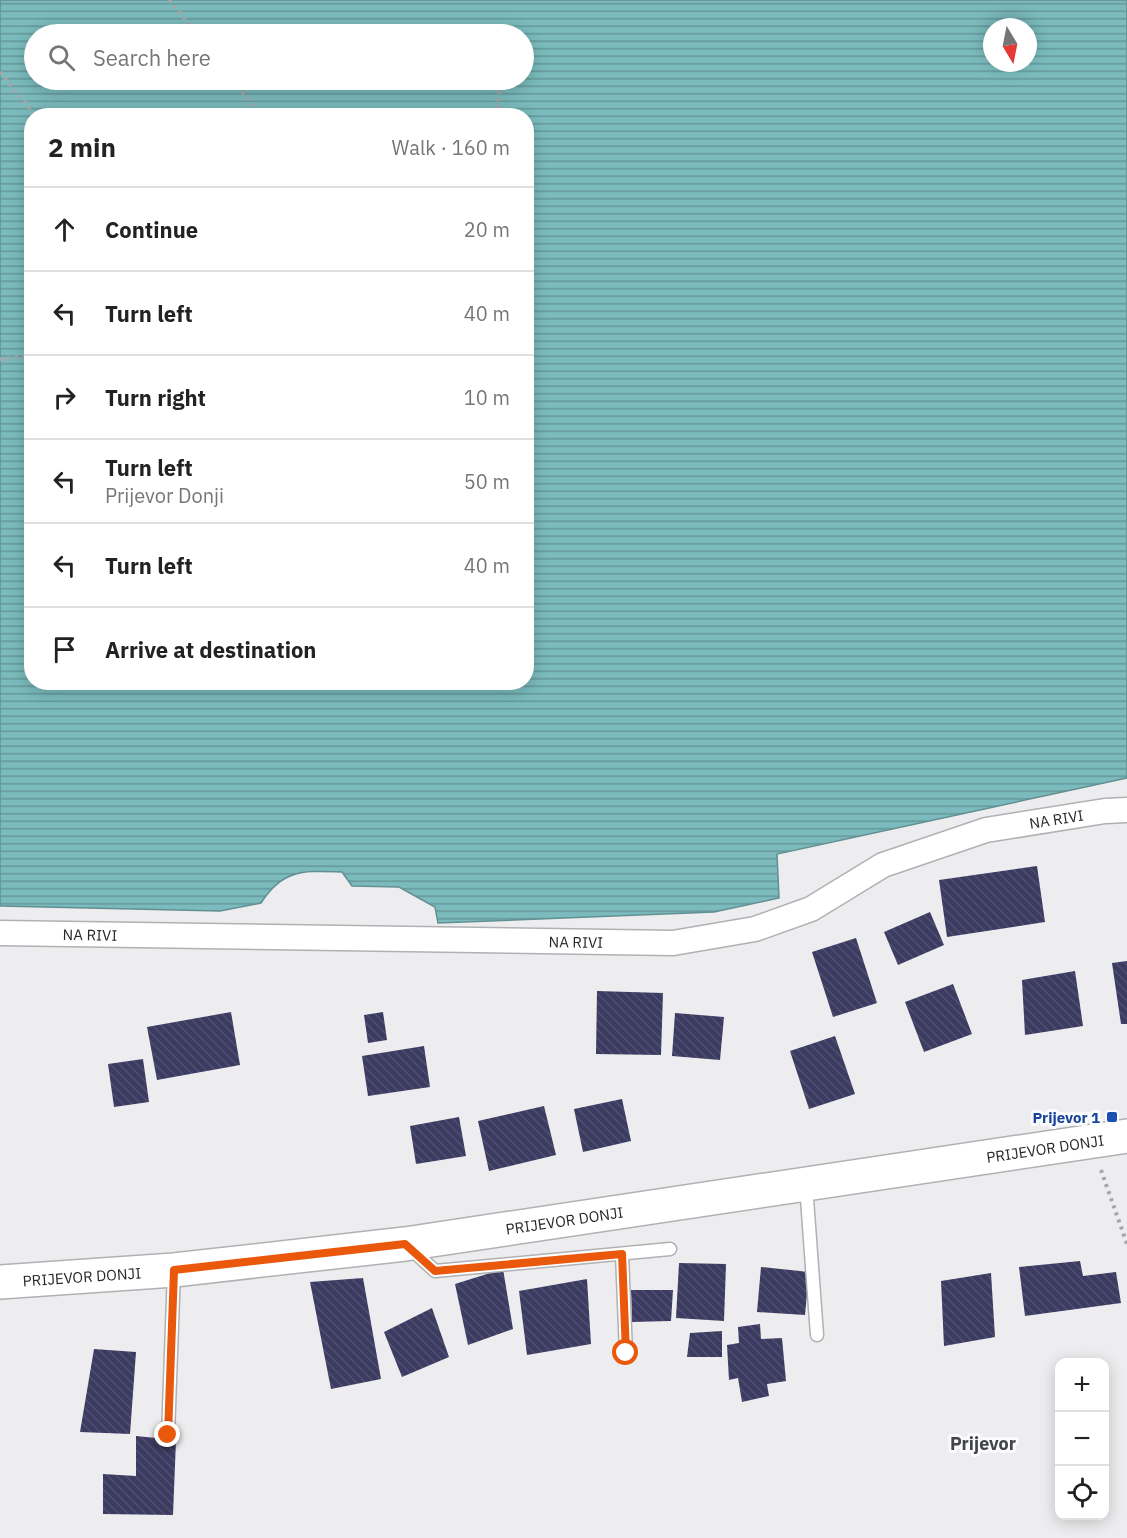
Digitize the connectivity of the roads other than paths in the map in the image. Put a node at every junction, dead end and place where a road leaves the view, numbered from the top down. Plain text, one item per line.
1 (1127, 810) edge
2 (0, 933) edge
3 (1127, 1136) edge
4 (806, 1184) junction
5 (405, 1244) junction
6 (670, 1249) dead end
7 (622, 1254) junction
8 (174, 1270) junction
9 (0, 1282) edge
10 (817, 1335) dead end
11 (626, 1353) dead end
12 (168, 1435) dead end

1 - 2 street, NA RIVI
3 - 4 main road, PRIJEVOR DONJI
4 - 5 main road, PRIJEVOR DONJI
4 - 10 lane
5 - 7 lane
5 - 8 main road, PRIJEVOR DONJI
6 - 7 lane
7 - 11 lane
8 - 9 main road, PRIJEVOR DONJI
8 - 12 lane

